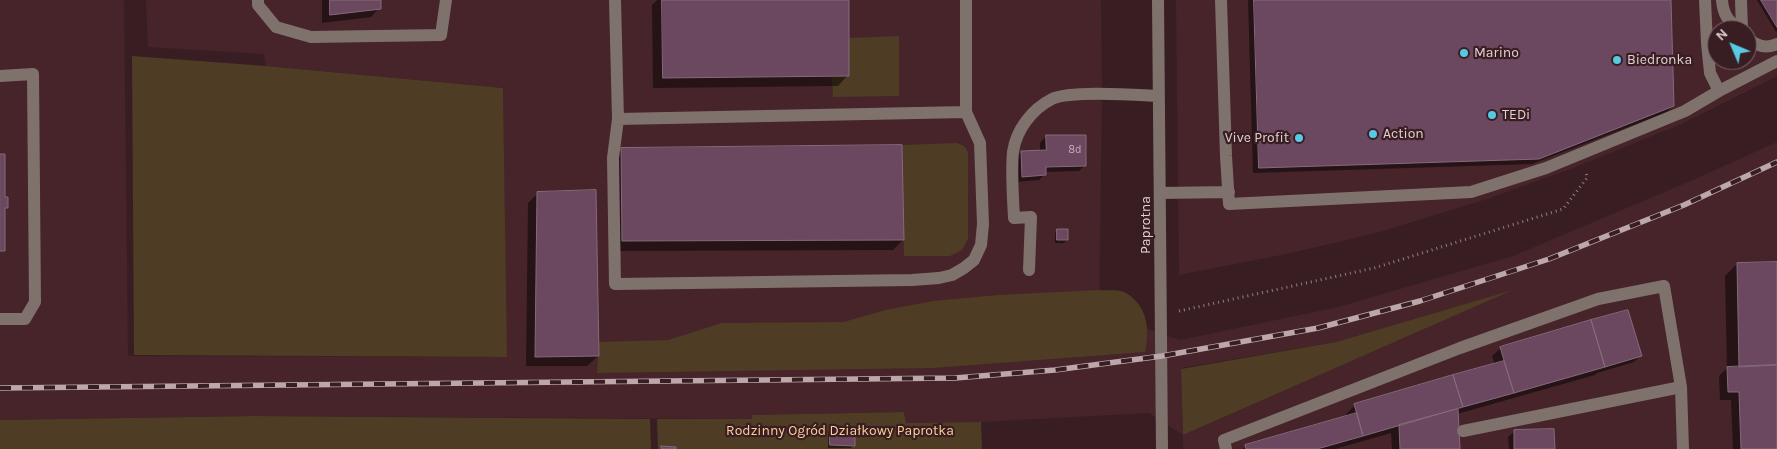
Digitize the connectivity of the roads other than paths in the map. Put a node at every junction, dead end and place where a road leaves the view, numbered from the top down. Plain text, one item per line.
1 (258, 0) edge
2 (446, 0) edge
3 (615, 0) edge
4 (966, 0) edge
5 (1158, 0) edge
6 (1221, 0) edge
7 (1705, 0) edge
8 (1722, 0) edge
9 (1741, 0) edge
10 (1730, 20) edge
11 (1740, 20) edge
12 (1757, 44) edge
13 (1777, 44) edge
14 (1777, 61) edge
15 (0, 76) edge
16 (1719, 91) junction
17 (1159, 96) junction
18 (966, 112) junction
19 (618, 119) junction
20 (1228, 192) junction
21 (1160, 193) junction
22 (1029, 270) dead end
23 (0, 320) edge
24 (1681, 387) junction
25 (1463, 431) dead end
26 (1162, 449) edge
27 (1226, 449) edge
28 (1683, 449) edge

1 - 2 street
3 - 19 street
4 - 18 street
5 - 17 street, Paprotna
6 - 20 street
7 - 16 street
8 - 10 street
9 - 11 street
12 - 13 street
14 - 16 street
15 - 23 street
16 - 20 street
17 - 21 street, Paprotna
17 - 22 street
18 - 19 street
18 - 19 street
20 - 21 street
21 - 26 street, Paprotna
24 - 25 street
24 - 27 street
24 - 28 street

